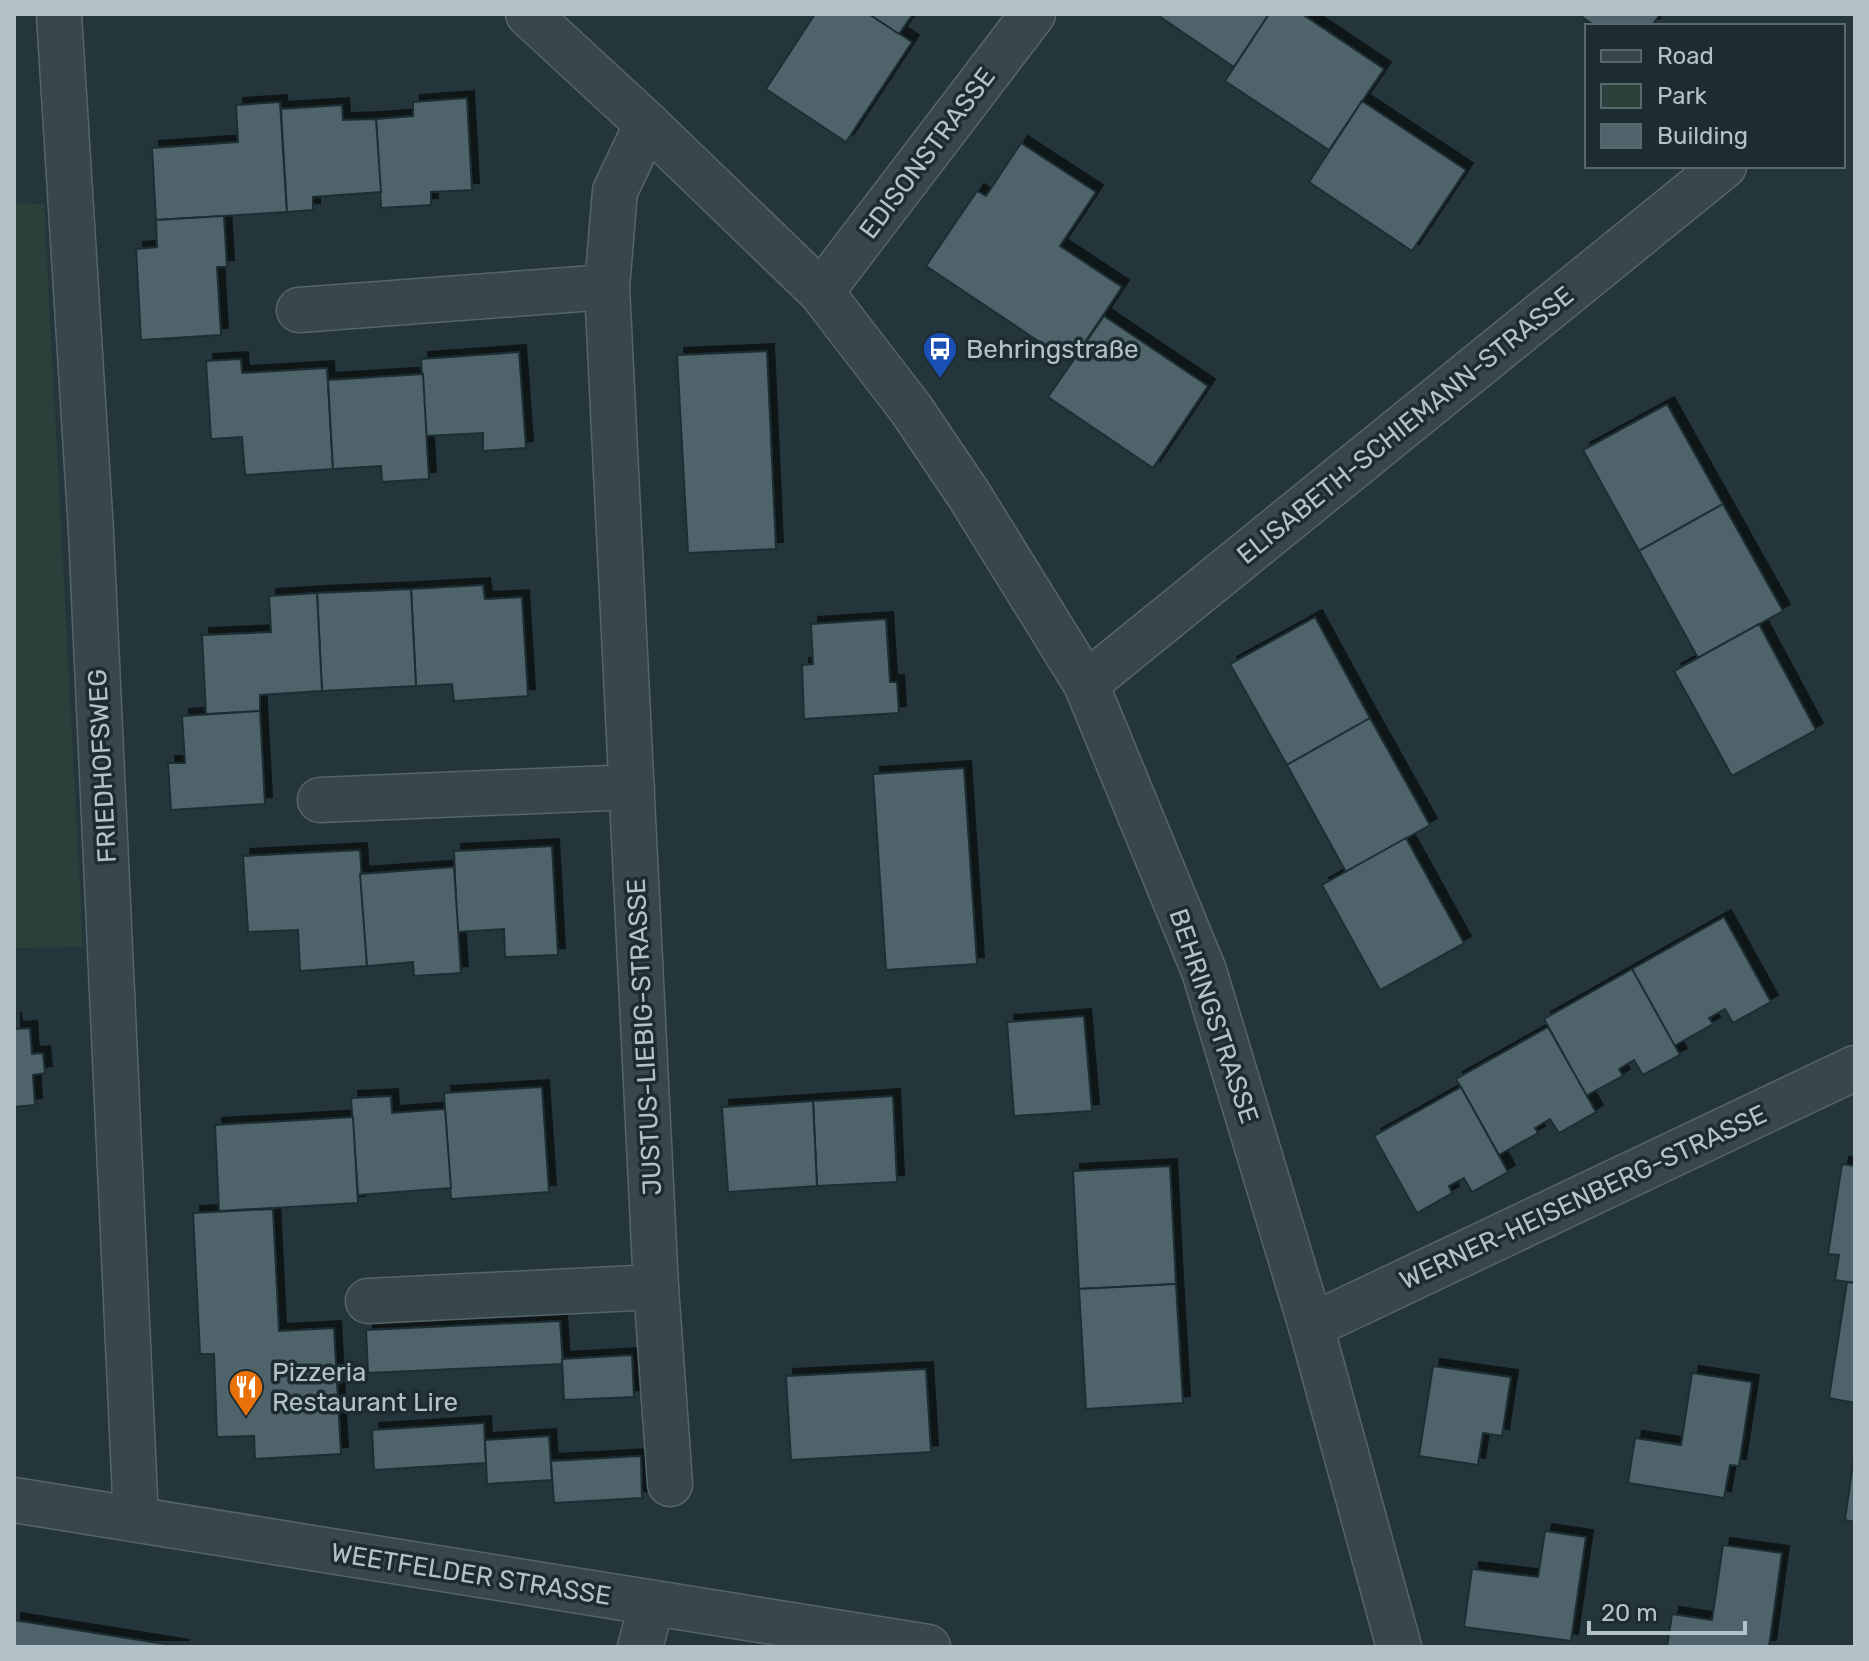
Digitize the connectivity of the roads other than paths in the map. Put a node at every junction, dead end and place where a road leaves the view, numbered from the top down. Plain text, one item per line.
1 (59, 14) edge
2 (528, 14) edge
3 (1033, 14) edge
4 (647, 124) junction
5 (1722, 168) edge
6 (607, 287) junction
7 (821, 292) junction
8 (299, 310) dead end
9 (1086, 684) junction
10 (632, 787) junction
11 (320, 800) dead end
12 (1855, 1068) edge
13 (656, 1287) junction
14 (368, 1301) dead end
15 (1311, 1326) junction
16 (670, 1484) dead end
17 (14, 1500) edge
18 (136, 1519) junction
19 (652, 1604) junction
20 (640, 1647) edge
21 (928, 1647) edge
22 (1399, 1647) edge

1 - 18 street, FRIEDHOFSWEG
2 - 4 street, BEHRINGSTRASSE
3 - 7 street, EDISONSTRASSE
4 - 6 street, JUSTUS-LIEBIG-STRASSE
4 - 7 street, BEHRINGSTRASSE
5 - 9 street, ELISABETH-SCHIEMANN-STRASSE
6 - 8 street
6 - 10 street, JUSTUS-LIEBIG-STRASSE
7 - 9 street, BEHRINGSTRASSE
9 - 15 street, BEHRINGSTRASSE
10 - 11 street
10 - 13 street, JUSTUS-LIEBIG-STRASSE
12 - 15 street, WERNER-HEISENBERG-STRASSE
13 - 14 street
13 - 16 street, JUSTUS-LIEBIG-STRASSE
15 - 22 street, BEHRINGSTRASSE
17 - 18 street, WEETFELDER STRASSE
18 - 19 street, WEETFELDER STRASSE
19 - 20 street
19 - 21 street, WEETFELDER STRASSE

